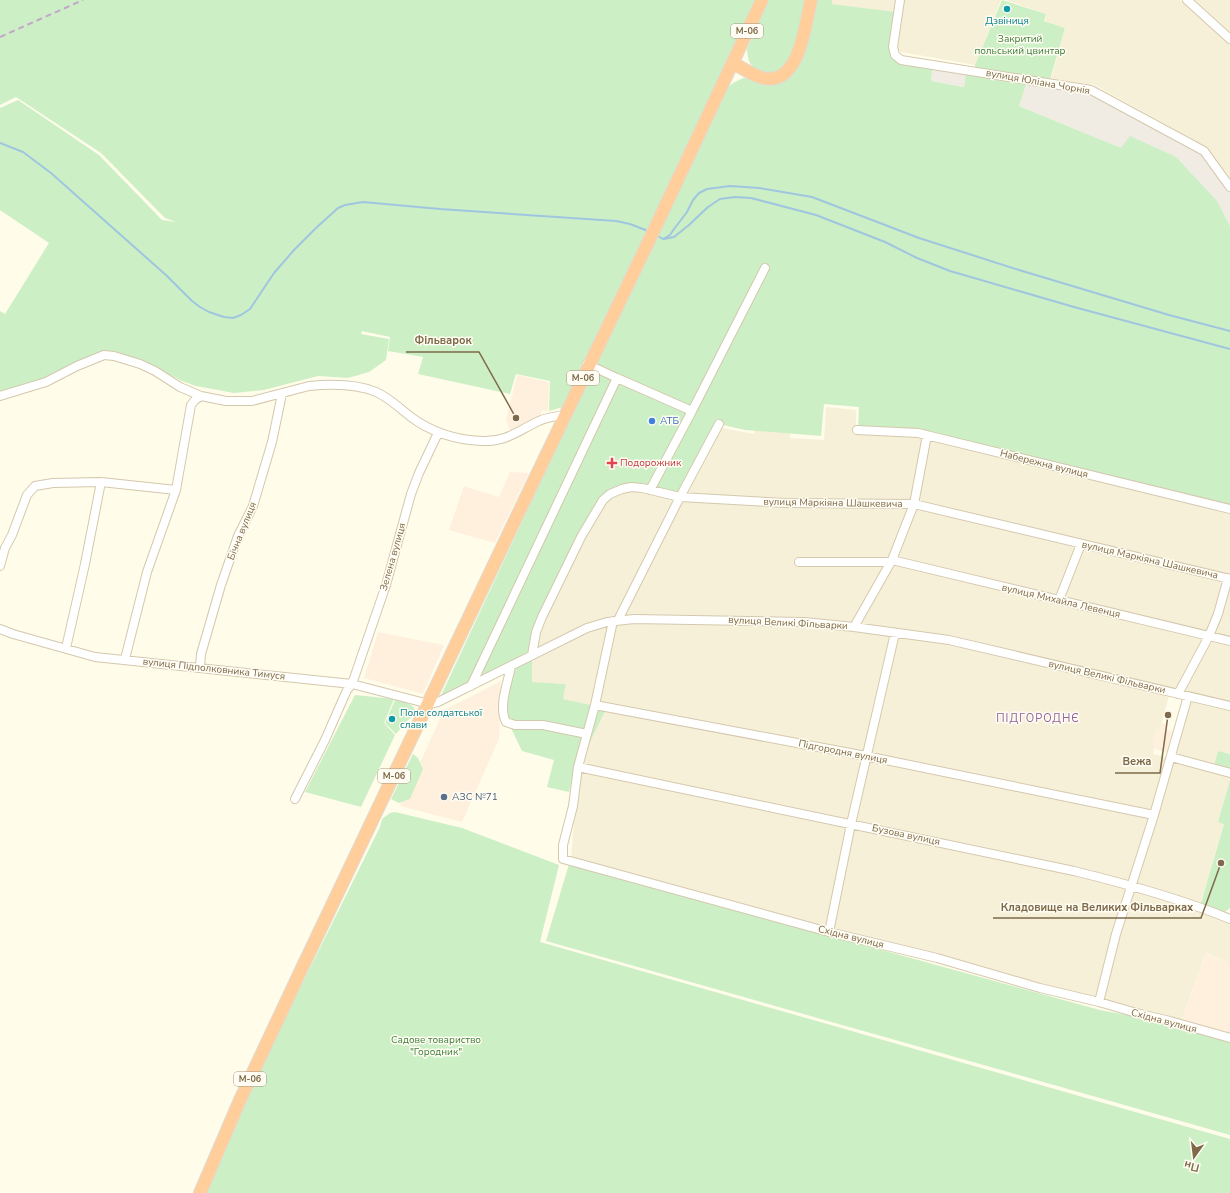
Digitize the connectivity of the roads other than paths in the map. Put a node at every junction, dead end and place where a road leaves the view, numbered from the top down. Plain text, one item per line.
1 (762, 0) edge
2 (811, 0) edge
3 (900, 0) edge
4 (1187, 0) edge
5 (1230, 39) edge
6 (733, 62) junction
7 (1230, 187) edge
8 (765, 268) dead end
9 (588, 364) junction
10 (617, 378) junction
11 (282, 394) junction
12 (0, 396) edge
13 (201, 396) junction
14 (692, 411) junction
15 (566, 414) junction
16 (719, 424) dead end
17 (857, 430) dead end
18 (438, 433) junction
19 (927, 435) junction
20 (101, 482) junction
21 (176, 490) junction
22 (650, 490) junction
23 (680, 497) junction
24 (914, 504) junction
25 (1230, 509) edge
26 (1081, 544) junction
27 (891, 561) junction
28 (799, 562) dead end
29 (0, 566) edge
30 (1229, 578) edge
31 (1059, 600) junction
32 (616, 620) junction
33 (854, 626) junction
34 (0, 629) edge
35 (895, 633) junction
36 (1209, 636) junction
37 (1230, 641) edge
38 (66, 648) junction
39 (532, 655) junction
40 (125, 660) junction
41 (511, 666) junction
42 (200, 667) junction
43 (352, 684) junction
44 (471, 686) junction
45 (1178, 694) junction
46 (1188, 696) junction
47 (429, 704) junction
48 (595, 704) junction
49 (1230, 706) edge
50 (587, 734) junction
51 (866, 756) junction
52 (1171, 757) junction
53 (578, 766) junction
54 (1230, 774) edge
55 (294, 799) dead end
56 (1154, 815) junction
57 (851, 824) junction
58 (1132, 885) junction
59 (1228, 917) edge
60 (829, 932) junction
61 (1099, 1002) junction
62 (1230, 1038) edge
63 (200, 1193) edge

1 - 6 highway, М-06
2 - 6 highway
3 - 7 street, вулиця Юліана Чорнія
4 - 5 street
6 - 9 highway, М-06
8 - 14 street
9 - 10 street
9 - 15 highway, М-06
10 - 14 street
10 - 44 street
11 - 13 street
11 - 18 street
11 - 42 street, Бічна вулиця
12 - 13 street
13 - 21 street
14 - 22 street
15 - 18 street
15 - 47 highway, М-06
16 - 23 street
17 - 19 street, Набережна вулиця
18 - 43 street, Зелена вулиця
19 - 24 street
19 - 25 street, Набережна вулиця
20 - 21 street
20 - 29 street
20 - 38 street
21 - 40 street
22 - 23 street, вулиця Маркіяна Шашкевича
22 - 39 street, вулиця Маркіяна Шашкевича
23 - 24 street, вулиця Маркіяна Шашкевича
23 - 32 street
24 - 26 street, вулиця Маркіяна Шашкевича
24 - 27 street
26 - 30 street, вулиця Маркіяна Шашкевича
26 - 31 street
27 - 28 street, вулиця Михайла Левенця
27 - 31 street, вулиця Михайла Левенця
27 - 33 street
30 - 36 street
31 - 36 street, вулиця Михайла Левенця
32 - 33 street, вулиця Великі Фільварки
32 - 39 street, вулиця Великі Фільварки
32 - 48 street
33 - 35 street, вулиця Великі Фільварки
34 - 38 street, вулиця Підполковника Тимуся
35 - 45 street, вулиця Великі Фільварки
35 - 51 street
36 - 37 street, вулиця Михайла Левенця
36 - 45 street
38 - 40 street, вулиця Підполковника Тимуся
39 - 41 street, вулиця Великі Фільварки
40 - 42 street, вулиця Підполковника Тимуся
41 - 44 street, вулиця Великі Фільварки
41 - 50 street
42 - 43 street, вулиця Підполковника Тимуся
43 - 47 street, вулиця Підполковника Тимуся
43 - 55 street, Зелена вулиця
44 - 47 street, вулиця Великі Фільварки
45 - 46 street, вулиця Великі Фільварки
46 - 49 street, вулиця Великі Фільварки
46 - 52 street
47 - 63 highway, М-06
48 - 50 street
48 - 51 street, Підгородня вулиця
50 - 53 street
51 - 56 street, Підгородня вулиця
51 - 57 street
52 - 54 street
52 - 56 street
53 - 57 street, Бузова вулиця
53 - 60 street, Східна вулиця
56 - 58 street
57 - 58 street, Бузова вулиця
57 - 60 street
58 - 59 street, Бузова вулиця
58 - 61 street
60 - 61 street, Східна вулиця
61 - 62 street, Східна вулиця

